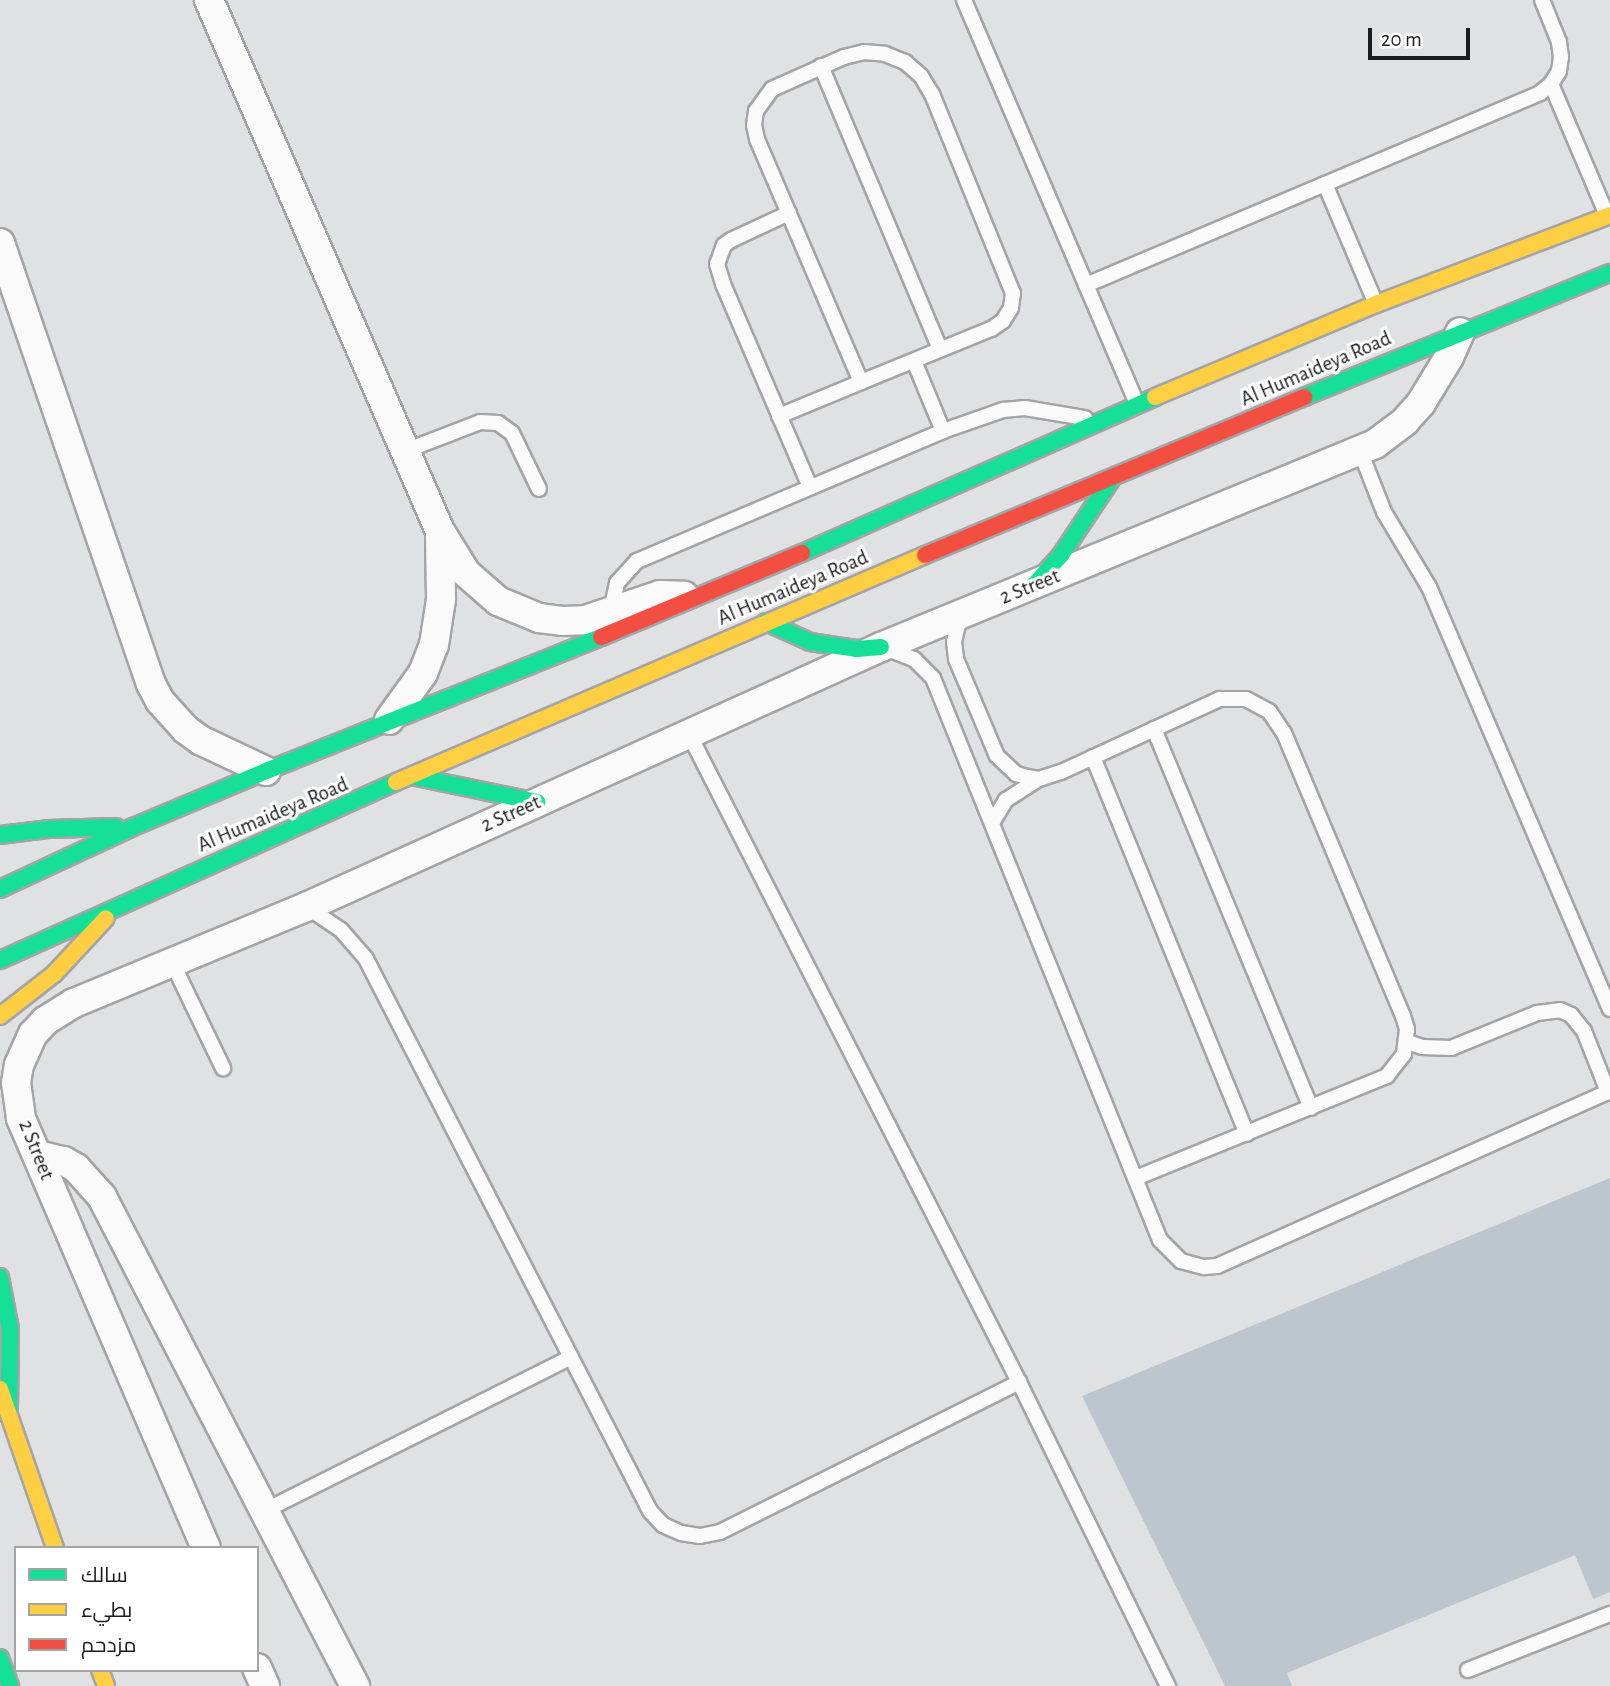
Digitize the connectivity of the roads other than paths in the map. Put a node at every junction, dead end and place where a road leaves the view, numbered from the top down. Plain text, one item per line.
1 (209, 0) edge
2 (964, 0) edge
3 (1542, 0) edge
4 (821, 66) junction
5 (1551, 84) junction
6 (1325, 184) junction
7 (789, 213) junction
8 (1609, 215) edge
9 (0, 243) edge
10 (1610, 273) edge
11 (1086, 285) junction
12 (1376, 304) junction
13 (1460, 332) junction
14 (940, 349) junction
15 (914, 361) junction
16 (861, 383) junction
17 (1137, 405) junction
18 (779, 416) junction
19 (1100, 421) junction
20 (943, 431) junction
21 (1360, 450) junction
22 (405, 451) junction
23 (1113, 477) junction
24 (810, 487) junction
25 (539, 489) dead end
26 (440, 531) junction
27 (1033, 586) junction
28 (693, 601) junction
29 (611, 611) junction
30 (960, 615) junction
31 (766, 622) junction
32 (881, 647) junction
33 (389, 720) junction
34 (1154, 729) junction
35 (688, 734) junction
36 (1093, 757) junction
37 (266, 771) junction
38 (416, 777) junction
39 (1039, 779) junction
40 (537, 802) junction
41 (992, 823) junction
42 (133, 827) junction
43 (0, 835) edge
44 (0, 889) edge
45 (306, 906) junction
46 (113, 909) junction
47 (0, 960) edge
48 (172, 962) junction
49 (1610, 1009) edge
50 (0, 1016) edge
51 (1407, 1042) junction
52 (223, 1068) dead end
53 (1609, 1092) edge
54 (1311, 1108) junction
55 (1247, 1134) junction
56 (37, 1155) junction
57 (1136, 1178) junction
58 (0, 1277) edge
59 (571, 1357) junction
60 (1019, 1382) junction
61 (0, 1389) edge
62 (9, 1416) junction
63 (266, 1510) junction
64 (54, 1546) edge
65 (205, 1546) edge
66 (1610, 1614) edge
67 (0, 1658) edge
68 (1468, 1670) dead end
69 (10, 1686) edge
70 (355, 1686) edge
71 (1168, 1686) edge

1 - 22 street
2 - 11 lane
3 - 5 lane
4 - 7 lane
4 - 14 lane
4 - 14 lane
5 - 6 lane
5 - 8 lane
6 - 11 lane
6 - 12 lane
7 - 16 lane
7 - 18 lane
8 - 12 street, Al Humaideya Road
9 - 37 street
10 - 13 street, Al Humaideya Road
11 - 17 lane
12 - 17 street, Al Humaideya Road
13 - 21 street, 2 Street
13 - 23 street, Al Humaideya Road
14 - 15 lane
15 - 16 lane
15 - 20 lane
16 - 18 lane
17 - 19 street, Al Humaideya Road
18 - 24 lane
19 - 20 lane
19 - 28 street, Al Humaideya Road
20 - 24 lane
21 - 27 street, 2 Street
21 - 49 lane
22 - 25 lane
22 - 26 street
23 - 27 street
23 - 31 street, Al Humaideya Road
24 - 29 lane
26 - 29 street
26 - 33 street
27 - 30 street, 2 Street
28 - 29 street
28 - 33 street, Al Humaideya Road
30 - 32 street, 2 Street
30 - 39 lane
31 - 32 street
31 - 38 street, Al Humaideya Road
32 - 35 street, 2 Street
32 - 41 lane
33 - 37 street, Al Humaideya Road
34 - 36 lane
34 - 51 lane
34 - 54 lane
35 - 40 street, 2 Street
35 - 60 lane
36 - 39 lane
36 - 55 lane
37 - 42 street, Al Humaideya Road
38 - 40 street
38 - 46 street, Al Humaideya Road
39 - 41 lane
40 - 45 street, 2 Street
41 - 57 lane
42 - 43 street
42 - 44 street, Al Humaideya Road
45 - 48 street, 2 Street
45 - 59 lane
46 - 47 street, Al Humaideya Road
46 - 50 street
48 - 52 lane
48 - 56 street, 2 Street
51 - 53 lane
51 - 54 lane
53 - 57 lane
54 - 55 lane
55 - 57 lane
56 - 63 street
56 - 65 street, 2 Street
58 - 62 street
59 - 60 lane
59 - 63 lane
60 - 71 lane
61 - 62 street
62 - 64 street
63 - 70 street
66 - 68 lane
67 - 69 street

